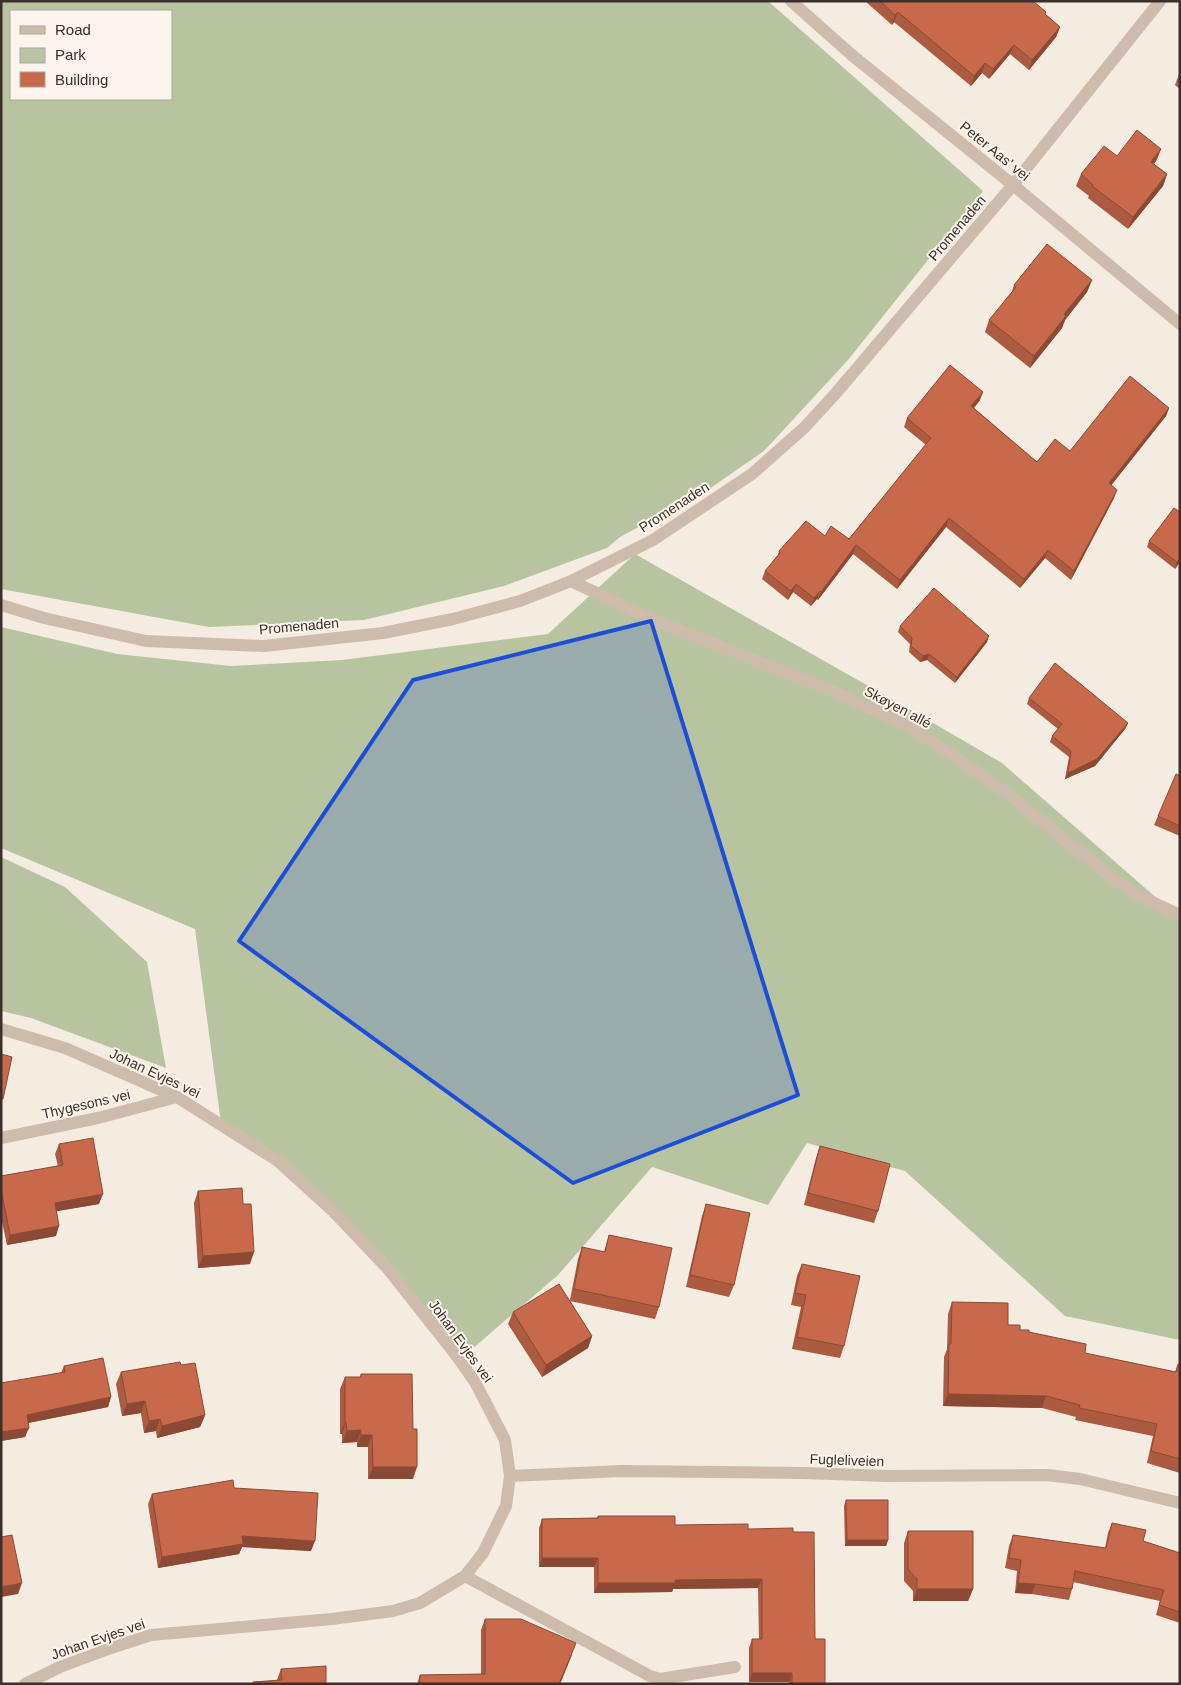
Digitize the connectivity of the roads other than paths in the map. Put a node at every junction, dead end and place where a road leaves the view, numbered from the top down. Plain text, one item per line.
1 (791, 1) edge
2 (1160, 1) edge
3 (1013, 185) junction
4 (1180, 324) edge
5 (571, 582) junction
6 (1, 605) edge
7 (1180, 915) edge
8 (1, 1029) edge
9 (177, 1097) junction
10 (1, 1138) edge
11 (510, 1476) junction
12 (1180, 1503) edge
13 (464, 1576) junction
14 (735, 1668) dead end
15 (25, 1684) edge

1 - 3 street, Peter Aas’ vei
2 - 3 street, Promenaden
3 - 4 street, Peter Aas’ vei
3 - 5 street, Promenaden
5 - 6 street, Promenaden
5 - 7 street, Skøyen allé
8 - 9 street, Johan Evjes vei
9 - 10 street, Thygesons vei
9 - 11 street, Johan Evjes vei
11 - 12 street, Fugleliveien
11 - 13 street, Johan Evjes vei
13 - 14 street
13 - 15 street, Johan Evjes vei

